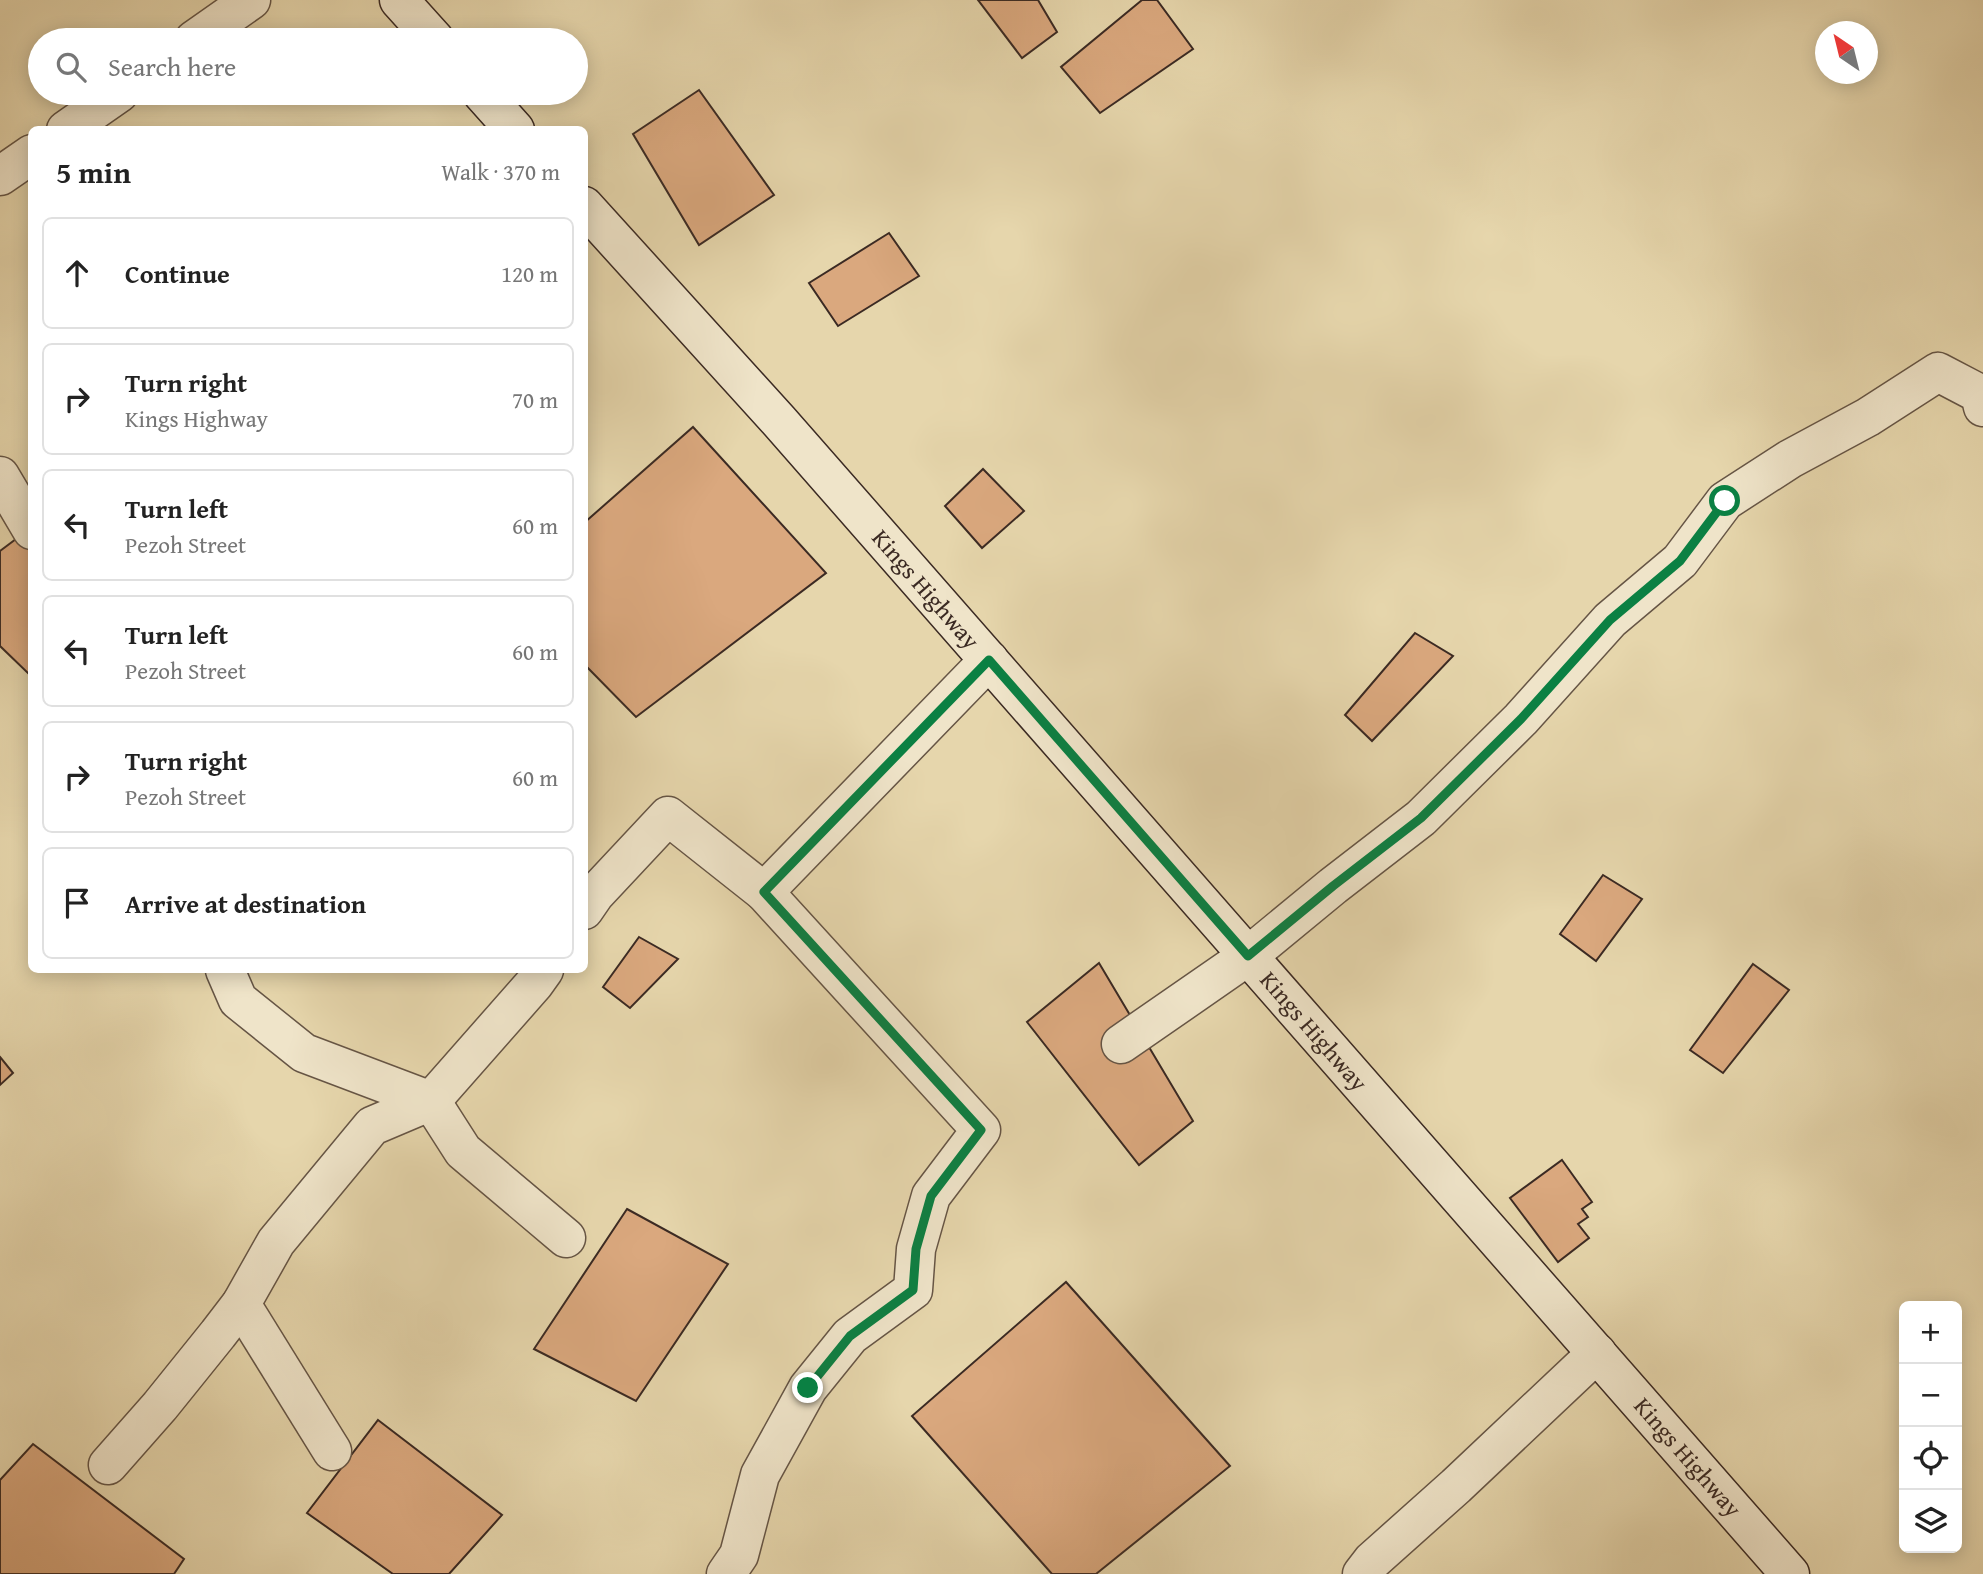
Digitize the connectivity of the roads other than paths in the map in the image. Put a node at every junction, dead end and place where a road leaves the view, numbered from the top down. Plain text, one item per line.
1 (251, 0) edge
2 (399, 0) edge
3 (211, 28) edge
4 (424, 28) edge
5 (102, 105) edge
6 (493, 105) edge
7 (72, 126) edge
8 (511, 126) edge
9 (28, 157) edge
10 (0, 176) edge
11 (588, 210) edge
12 (1983, 407) edge
13 (0, 476) edge
14 (28, 523) edge
15 (989, 660) junction
16 (764, 892) junction
17 (588, 904) edge
18 (1248, 956) junction
19 (226, 973) edge
20 (542, 973) edge
21 (1121, 1044) dead end
22 (431, 1101) junction
23 (566, 1238) dead end
24 (241, 1304) junction
25 (1597, 1353) junction
26 (332, 1451) dead end
27 (108, 1465) dead end
28 (726, 1574) edge
29 (1362, 1574) edge
30 (1790, 1574) edge

1 - 3 street
2 - 4 street
5 - 7 street
6 - 8 street
9 - 10 street
11 - 15 street, Kings Highway
12 - 18 street
13 - 14 street
15 - 16 street
15 - 18 street, Kings Highway
16 - 17 street
16 - 28 street
18 - 21 street
18 - 25 street, Kings Highway
19 - 22 street
20 - 22 street
22 - 23 street
22 - 24 street
24 - 26 street
24 - 27 street
25 - 29 street
25 - 30 street, Kings Highway

